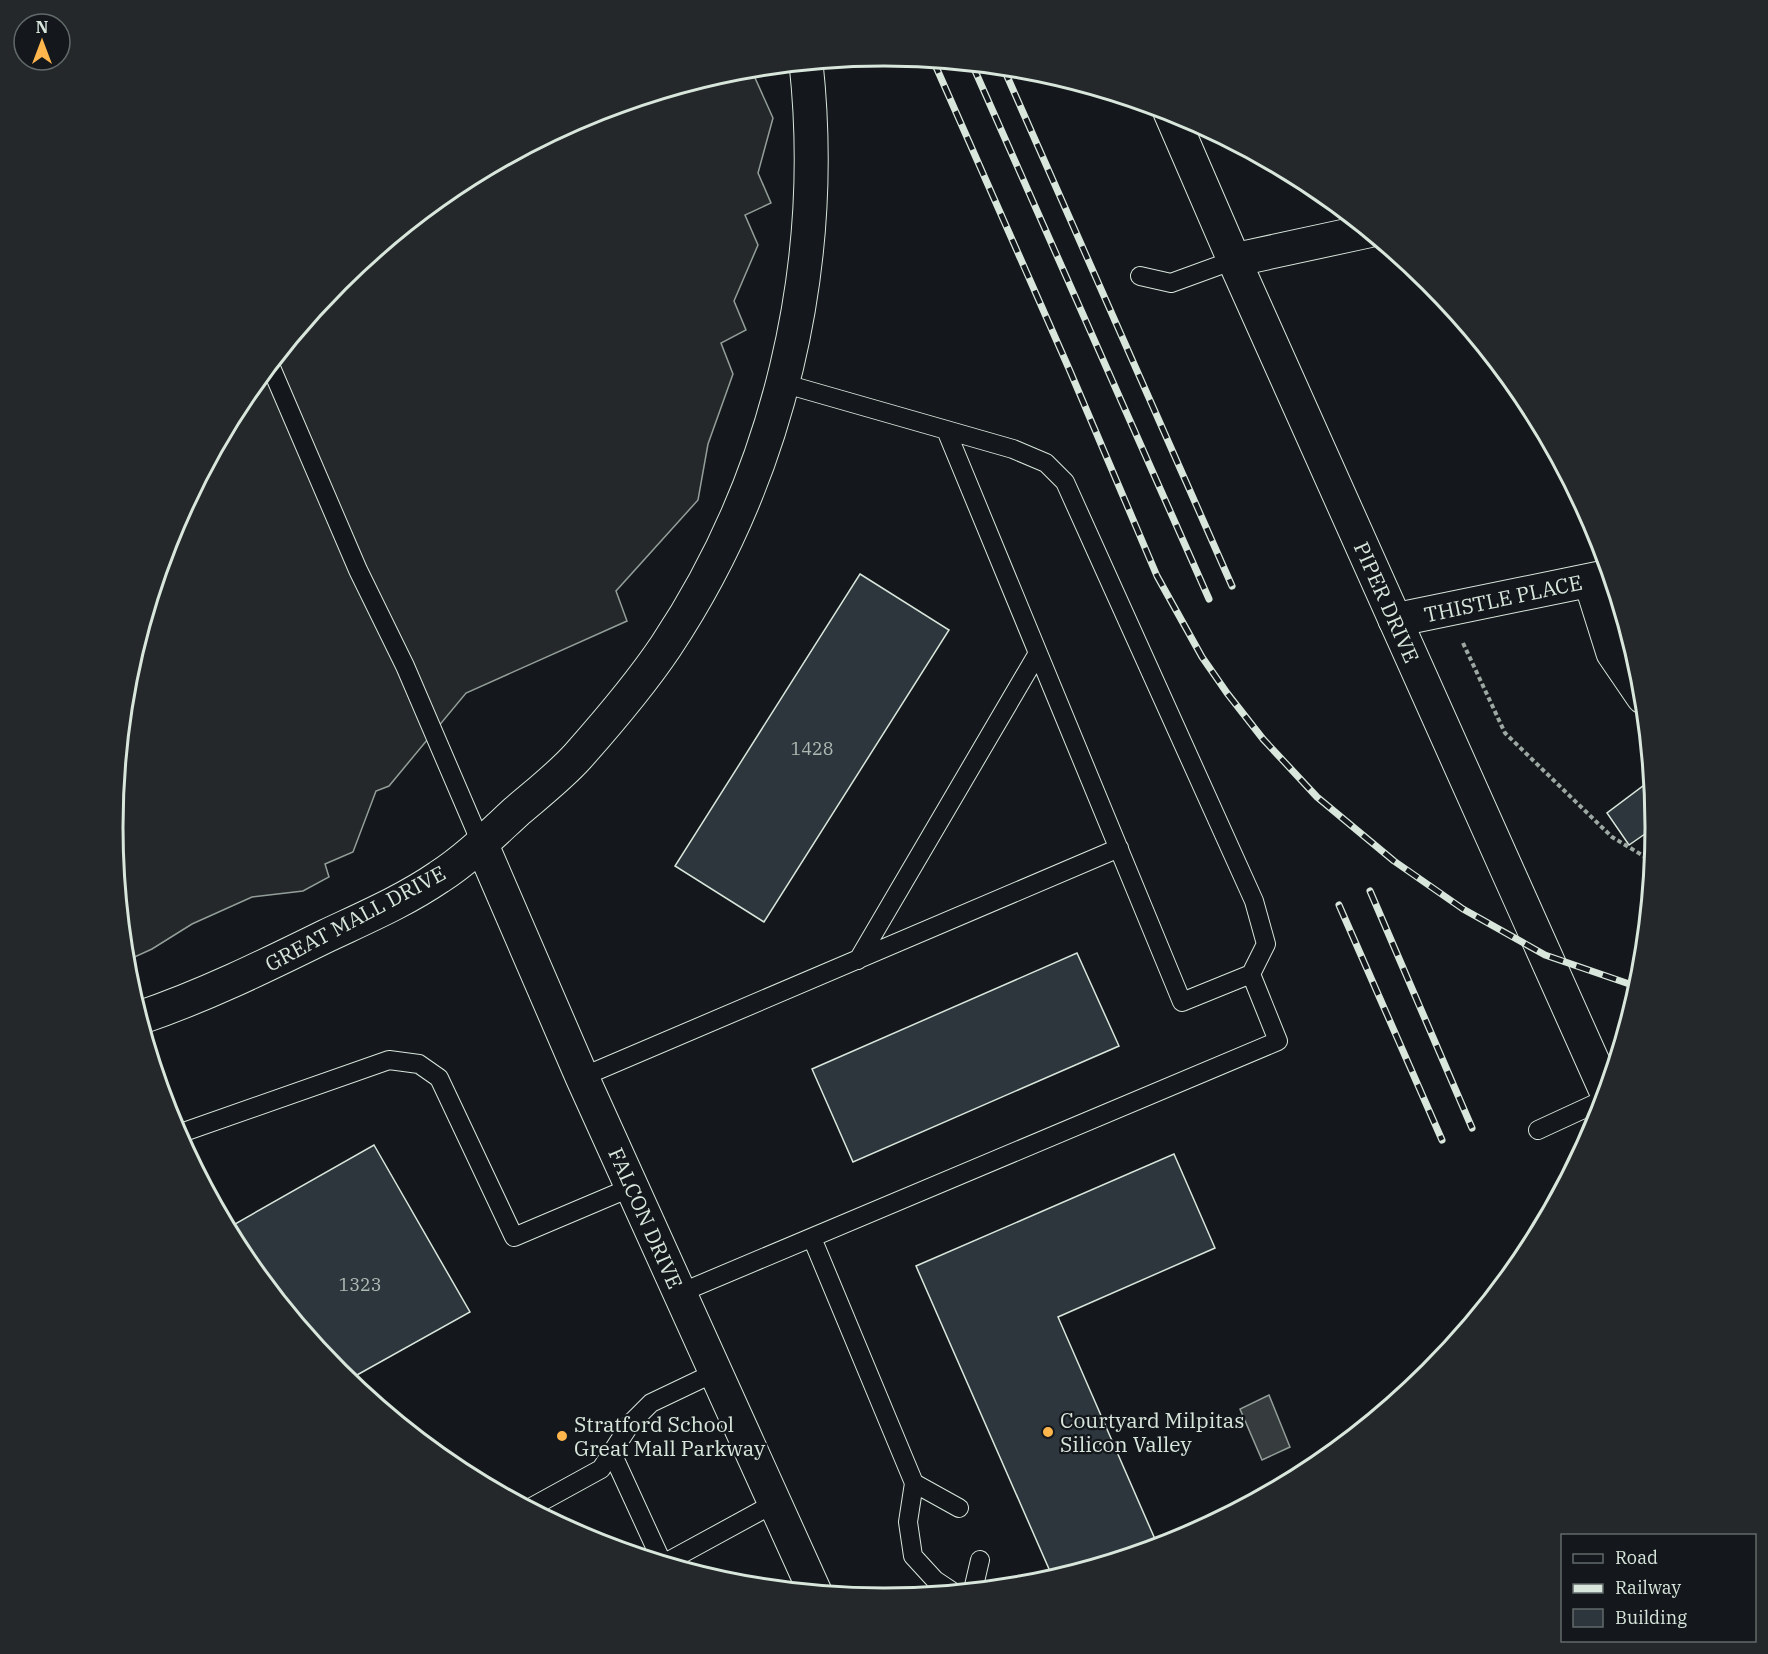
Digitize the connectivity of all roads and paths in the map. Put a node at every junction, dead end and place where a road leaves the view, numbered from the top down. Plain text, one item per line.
1 (807, 71) edge
2 (1175, 124) edge
3 (1359, 233) edge
4 (1234, 260) junction
5 (1140, 276) dead end
6 (273, 373) edge
7 (782, 383) junction
8 (946, 430) junction
9 (1600, 578) edge
10 (1447, 609) junction
11 (1395, 620) junction
12 (1038, 653) junction
13 (1630, 677) edge
14 (481, 843) junction
15 (1119, 848) junction
16 (1644, 856) edge
17 (858, 960) junction
18 (1251, 974) junction
19 (147, 1014) edge
20 (582, 1077) junction
21 (1601, 1081) edge
22 (1592, 1106) edge
23 (1538, 1130) dead end
24 (187, 1131) edge
25 (632, 1187) junction
26 (812, 1238) junction
27 (680, 1293) junction
28 (716, 1372) junction
29 (612, 1453) junction
30 (914, 1483) junction
31 (775, 1503) junction
32 (537, 1504) edge
33 (959, 1508) dead end
34 (660, 1554) edge
35 (673, 1558) edge
36 (981, 1560) dead end
37 (976, 1582) edge
38 (811, 1584) edge
39 (943, 1585) edge

1 - 7 street, GREAT MALL DRIVE
2 - 4 street, PIPER DRIVE
3 - 4 street
4 - 5 lane
4 - 11 street, PIPER DRIVE
6 - 14 lane
7 - 8 lane
7 - 14 street, GREAT MALL DRIVE
8 - 12 lane
8 - 18 lane
9 - 10 street, THISTLE PLACE
9 - 13 street
10 - 11 street, THISTLE PLACE
10 - 16 path
11 - 21 street, PIPER DRIVE
12 - 15 lane
12 - 17 lane
14 - 19 street, GREAT MALL DRIVE
14 - 20 street, FALCON DRIVE
15 - 17 lane
15 - 18 lane
17 - 20 lane
18 - 26 lane
20 - 25 street, FALCON DRIVE
22 - 23 lane
24 - 25 lane
25 - 27 street, FALCON DRIVE
26 - 27 lane
26 - 30 lane
27 - 28 street, FALCON DRIVE
28 - 29 lane
28 - 31 street, FALCON DRIVE
29 - 32 lane
29 - 34 lane
30 - 33 lane
30 - 39 lane
31 - 35 lane
31 - 38 street, FALCON DRIVE
36 - 37 lane

